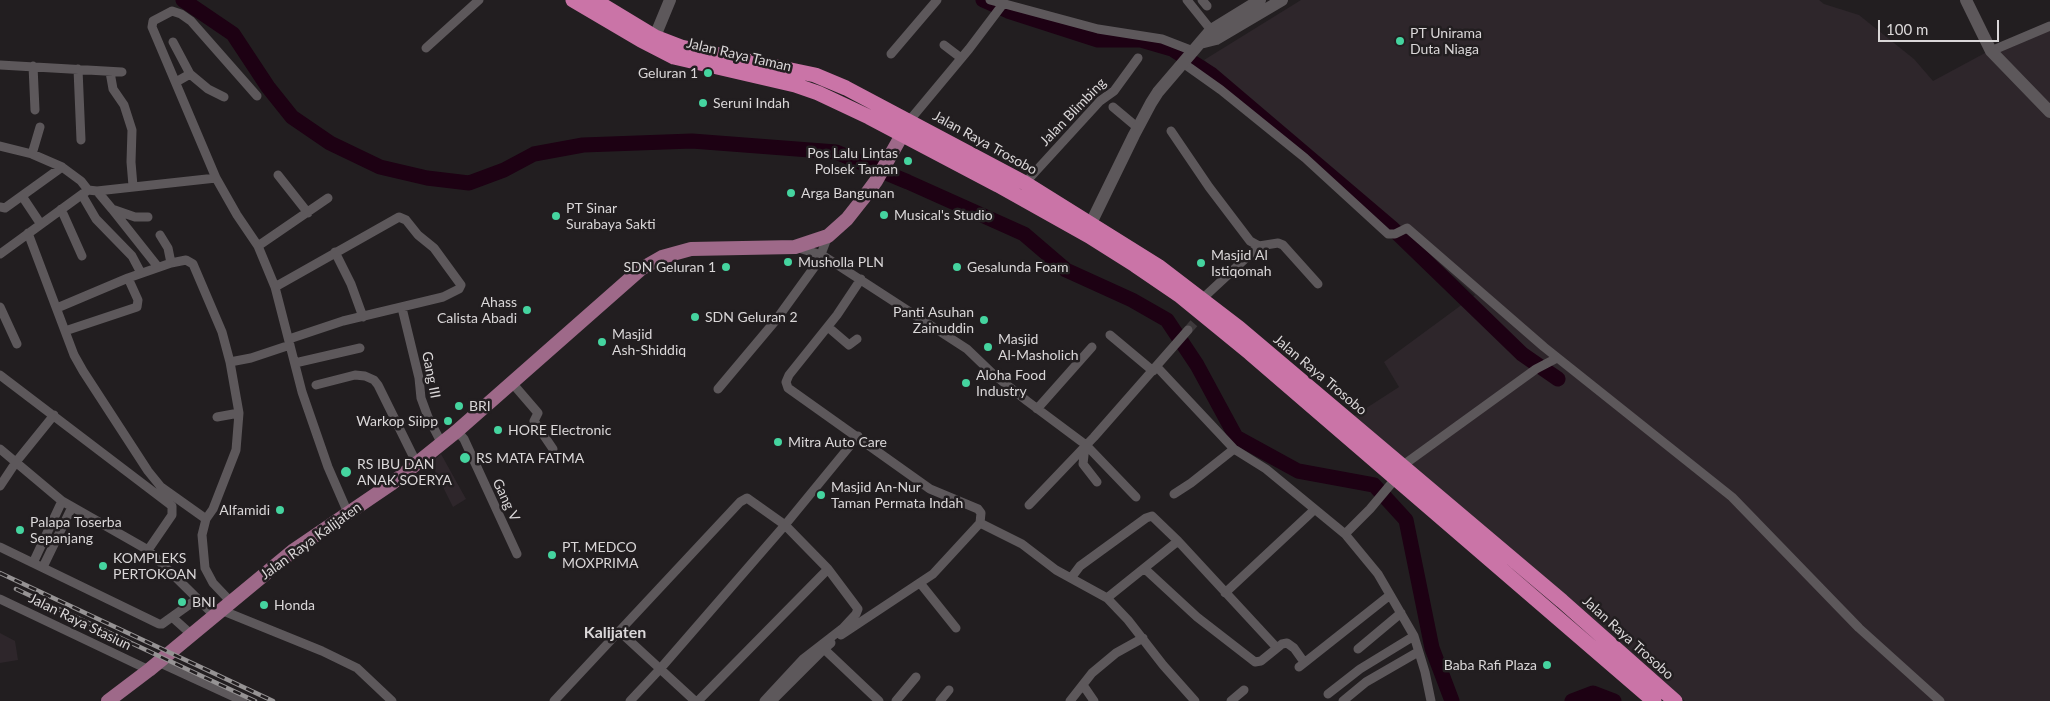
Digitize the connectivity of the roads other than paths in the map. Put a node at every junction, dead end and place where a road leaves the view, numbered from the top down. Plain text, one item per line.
1 (479, 0) edge
2 (574, 0) edge
3 (594, 0) edge
4 (670, 0) edge
5 (937, 0) edge
6 (990, 0) edge
7 (1187, 0) edge
8 (1260, 0) edge
9 (1282, 0) edge
10 (1966, 0) edge
11 (1004, 5) edge
12 (2050, 26) edge
13 (1210, 30) junction
14 (653, 41) junction
15 (173, 42) dead end
16 (944, 45) dead end
17 (426, 48) dead end
18 (1991, 51) junction
19 (891, 54) dead end
20 (1190, 55) junction
21 (962, 58) junction
22 (1138, 58) dead end
23 (0, 65) edge
24 (33, 66) junction
25 (78, 69) junction
26 (110, 72) junction
27 (122, 72) dead end
28 (190, 74) junction
29 (176, 82) junction
30 (257, 96) dead end
31 (224, 97) dead end
32 (1114, 107) dead end
33 (36, 110) dead end
34 (2050, 112) edge
35 (909, 121) junction
36 (40, 127) dead end
37 (1138, 128) junction
38 (1171, 131) dead end
39 (902, 134) junction
40 (81, 140) dead end
41 (0, 146) edge
42 (32, 154) junction
43 (62, 167) junction
44 (278, 175) dead end
45 (216, 178) junction
46 (1025, 183) junction
47 (133, 186) junction
48 (97, 191) junction
49 (22, 196) junction
50 (328, 198) dead end
51 (0, 208) edge
52 (61, 209) junction
53 (112, 209) junction
54 (308, 213) junction
55 (148, 217) dead end
56 (40, 223) junction
57 (1091, 223) junction
58 (28, 233) junction
59 (160, 235) dead end
60 (828, 236) junction
61 (258, 246) junction
62 (1258, 246) junction
63 (795, 247) junction
64 (335, 252) junction
65 (0, 254) edge
66 (822, 255) junction
67 (82, 256) dead end
68 (171, 263) junction
69 (158, 267) junction
70 (141, 273) junction
71 (128, 278) junction
72 (861, 279) junction
73 (1318, 284) dead end
74 (275, 287) junction
75 (1202, 299) junction
76 (0, 307) edge
77 (57, 308) junction
78 (402, 308) junction
79 (364, 317) junction
80 (828, 326) junction
81 (1187, 330) tunnel mouth
82 (65, 331) junction
83 (1110, 335) dead end
84 (857, 339) dead end
85 (290, 342) junction
86 (17, 344) dead end
87 (1092, 347) dead end
88 (360, 348) dead end
89 (1557, 358) junction
90 (234, 362) junction
91 (295, 363) junction
92 (1155, 369) junction
93 (0, 374) edge
94 (513, 384) junction
95 (316, 385) dead end
96 (718, 389) dead end
97 (1037, 409) junction
98 (239, 413) junction
99 (54, 416) junction
100 (217, 417) dead end
101 (458, 431) junction
102 (858, 436) junction
103 (442, 444) junction
104 (1085, 446) junction
105 (1231, 447) junction
106 (0, 449) edge
107 (554, 449) dead end
108 (16, 462) junction
109 (417, 464) junction
110 (1396, 477) junction
111 (1097, 482) dead end
112 (0, 486) edge
113 (1174, 494) dead end
114 (1136, 497) dead end
115 (62, 501) junction
116 (1029, 505) dead end
117 (72, 507) junction
118 (1314, 510) junction
119 (348, 513) junction
120 (206, 519) junction
121 (980, 523) junction
122 (785, 525) junction
123 (1345, 534) junction
124 (1178, 541) junction
125 (0, 547) edge
126 (148, 550) junction
127 (517, 554) dead end
128 (33, 563) junction
129 (43, 567) junction
130 (828, 568) junction
131 (1145, 570) junction
132 (1068, 576) junction
133 (920, 583) junction
134 (1225, 593) junction
135 (1390, 595) junction
136 (0, 598) edge
137 (197, 598) junction
138 (1107, 598) junction
139 (1568, 605) junction
140 (222, 609) junction
141 (1401, 613) junction
142 (172, 616) junction
143 (1557, 618) junction
144 (956, 628) dead end
145 (619, 631) junction
146 (192, 635) junction
147 (1414, 636) junction
148 (1143, 638) junction
149 (1276, 648) junction
150 (824, 649) junction
151 (1358, 649) dead end
152 (1418, 652) junction
153 (154, 666) junction
154 (660, 669) junction
155 (916, 677) dead end
156 (1083, 685) junction
157 (949, 690) dead end
158 (1244, 690) dead end
159 (1328, 694) dead end
160 (774, 700) edge
161 (1651, 700) edge
162 (108, 701) edge
163 (243, 701) edge
164 (392, 701) edge
165 (554, 701) edge
166 (630, 701) edge
167 (697, 701) edge
168 (764, 701) edge
169 (879, 701) edge
170 (896, 701) edge
171 (940, 701) edge
172 (1070, 701) edge
173 (1094, 701) edge
174 (1195, 701) edge
175 (1231, 701) edge
176 (1343, 701) edge
177 (1431, 701) edge
178 (1675, 701) edge
179 (1940, 701) edge

1 - 17 street
2 - 14 highway, Jalan Raya Taman
3 - 14 highway, Jalan Raya Taman
4 - 14 street
5 - 19 street
6 - 11 street
7 - 13 street
8 - 13 street
9 - 20 street
10 - 18 street
11 - 20 street
11 - 21 street
12 - 18 street
13 - 20 street
14 - 35 highway, Jalan Raya Taman
14 - 39 highway, Jalan Raya Taman
15 - 28 street
16 - 21 street
18 - 34 street
20 - 37 street
20 - 89 street
21 - 35 street
22 - 46 street, Jalan Blimbing
23 - 24 street
24 - 25 street
24 - 33 street
25 - 26 street
25 - 40 street
26 - 27 street
26 - 47 street
28 - 29 street
28 - 31 street
29 - 30 street
29 - 45 street
32 - 37 street
35 - 39 main road
35 - 46 highway, Jalan Raya Trosobo
36 - 42 street
37 - 57 street
38 - 62 street
39 - 60 main road
39 - 110 highway, Jalan Raya Trosobo
41 - 42 street
42 - 43 street
43 - 48 street
43 - 49 street
44 - 54 street
45 - 47 street
45 - 61 street
46 - 57 highway, Jalan Raya Trosobo
47 - 48 street
48 - 52 street
48 - 53 street
48 - 70 street
49 - 51 street
49 - 56 street
50 - 54 street
52 - 56 street
52 - 67 street
53 - 55 street
53 - 69 street
54 - 61 street
56 - 58 street
57 - 75 highway, Jalan Raya Trosobo
58 - 65 street
58 - 77 street
59 - 68 street
60 - 63 main road, Jalan Raya Kalijaten
60 - 66 street
61 - 74 street
62 - 73 street
62 - 75 street
63 - 66 street
63 - 94 main road, Jalan Raya Kalijaten
64 - 74 street
64 - 78 street
64 - 79 street
66 - 72 street
66 - 96 street
68 - 69 street
68 - 90 street
69 - 70 street
70 - 71 street
71 - 77 street
71 - 82 street
72 - 80 street
72 - 97 street
74 - 85 street
75 - 110 highway, Jalan Raya Trosobo
76 - 86 street
77 - 82 street
78 - 79 street
78 - 103 street, Gang III
79 - 85 street
80 - 84 street
80 - 102 street
81 - 92 street
82 - 120 street
83 - 92 street
85 - 90 street
85 - 91 street
87 - 97 street
88 - 91 street
89 - 110 street
89 - 179 street
90 - 98 street
91 - 119 street
92 - 104 street
92 - 105 street
93 - 99 street
94 - 101 main road, Jalan Raya Kalijaten
94 - 107 street
95 - 109 street
97 - 104 street
98 - 100 street
98 - 120 street
99 - 108 street
99 - 126 street
101 - 103 main road, Jalan Raya Kalijaten
101 - 127 street, Gang V
102 - 121 street
102 - 122 street
103 - 109 main road, Jalan Raya Kalijaten
104 - 111 street
104 - 114 street
104 - 116 street
105 - 113 street
105 - 118 street
106 - 108 street
108 - 112 street
108 - 115 street
109 - 119 main road, Jalan Raya Kalijaten
110 - 123 street
110 - 139 highway, Jalan Raya Trosobo
110 - 143 highway, Jalan Raya Trosobo
115 - 117 street
115 - 128 street
117 - 126 street
117 - 129 street
118 - 123 street
118 - 134 street
119 - 140 main road, Jalan Raya Kalijaten
120 - 140 street
121 - 132 street
121 - 133 street
122 - 130 street
122 - 145 street
122 - 154 street
123 - 135 street
124 - 131 street
124 - 132 street
124 - 134 street
125 - 128 street
126 - 137 street
128 - 129 street
129 - 142 street
130 - 167 street
130 - 168 street
131 - 138 street
131 - 149 street
132 - 138 street
133 - 144 street
133 - 150 street
134 - 149 street
135 - 141 street
135 - 149 street
136 - 153 street, Jalan Raya Stasiun
137 - 140 street
137 - 142 street
138 - 148 street
139 - 143 highway
139 - 178 highway, Jalan Raya Trosobo
140 - 146 main road, Jalan Raya Kalijaten
140 - 164 street
141 - 147 street
141 - 151 street
142 - 146 street
143 - 161 highway, Jalan Raya Trosobo
145 - 154 street
145 - 165 street
146 - 153 main road, Jalan Raya Kalijaten
147 - 152 street
147 - 159 street
148 - 156 street
148 - 174 street
150 - 160 street
150 - 169 street
152 - 176 street
152 - 177 street
153 - 162 main road, Jalan Raya Kalijaten
153 - 163 street, Jalan Raya Stasiun
154 - 166 street
154 - 167 street
155 - 170 street
156 - 172 street
156 - 173 street
157 - 171 street
158 - 175 street

